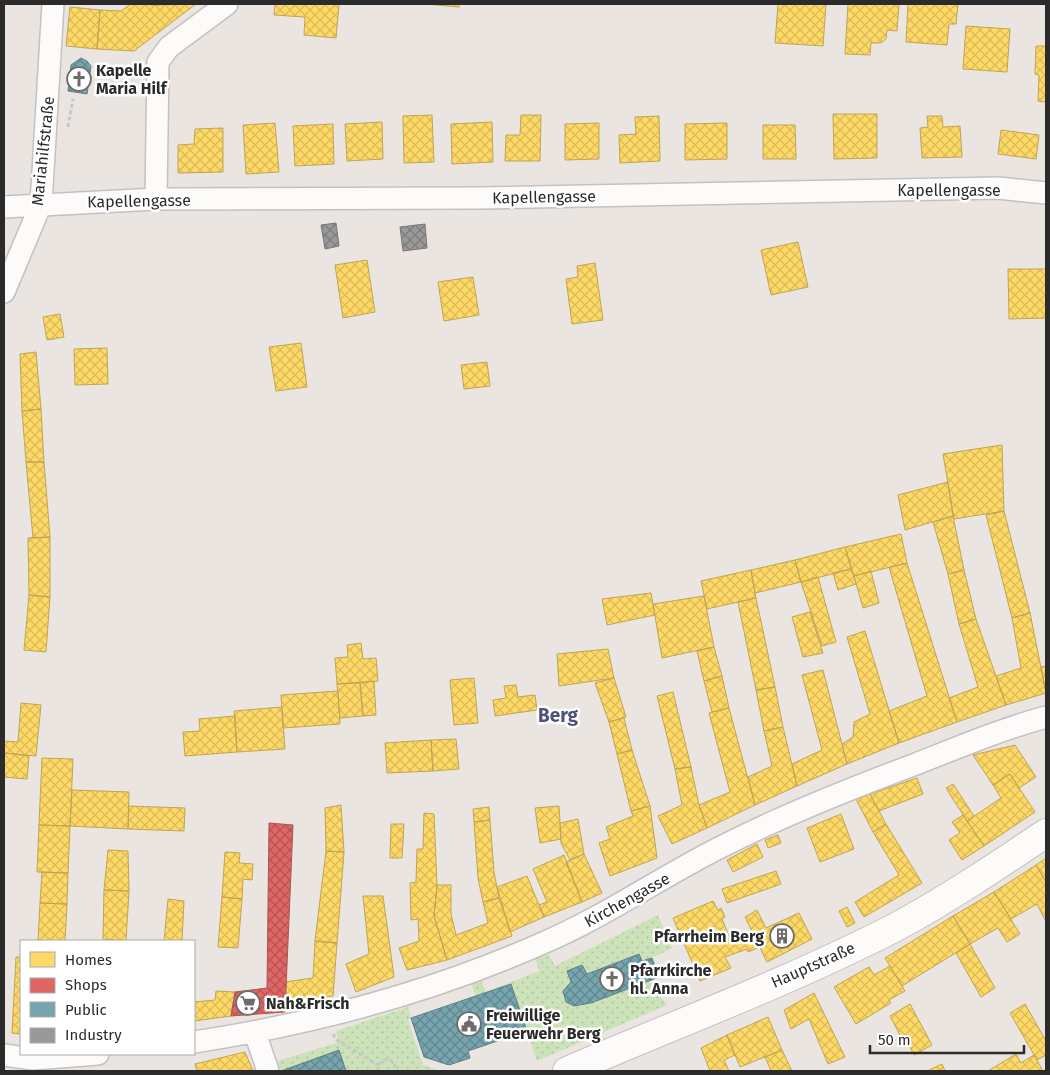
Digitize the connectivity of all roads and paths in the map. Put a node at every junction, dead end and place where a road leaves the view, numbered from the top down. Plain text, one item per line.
1 (53, 4) edge
2 (227, 4) edge
3 (1046, 193) edge
4 (156, 199) junction
5 (41, 204) junction
6 (4, 207) edge
7 (4, 292) edge
8 (1046, 717) edge
9 (1046, 832) edge
10 (322, 1018) junction
11 (255, 1033) junction
12 (195, 1042) edge
13 (4, 1055) edge
14 (85, 1055) edge
15 (378, 1065) junction
16 (268, 1071) edge
17 (378, 1071) edge
18 (394, 1071) edge
19 (567, 1071) edge

1 - 5 street, Mariahilfstraße
2 - 4 street
3 - 4 street, Kapellengasse
4 - 5 street, Kapellengasse
5 - 6 street, Kapellengasse
5 - 7 street, Mariahilfstraße
8 - 10 street, Kirchengasse
9 - 19 main road, Hauptstraße
10 - 11 street, Kirchengasse
10 - 15 path
11 - 12 street, Kirchengasse
11 - 16 street
13 - 14 street
15 - 17 path
15 - 18 path

